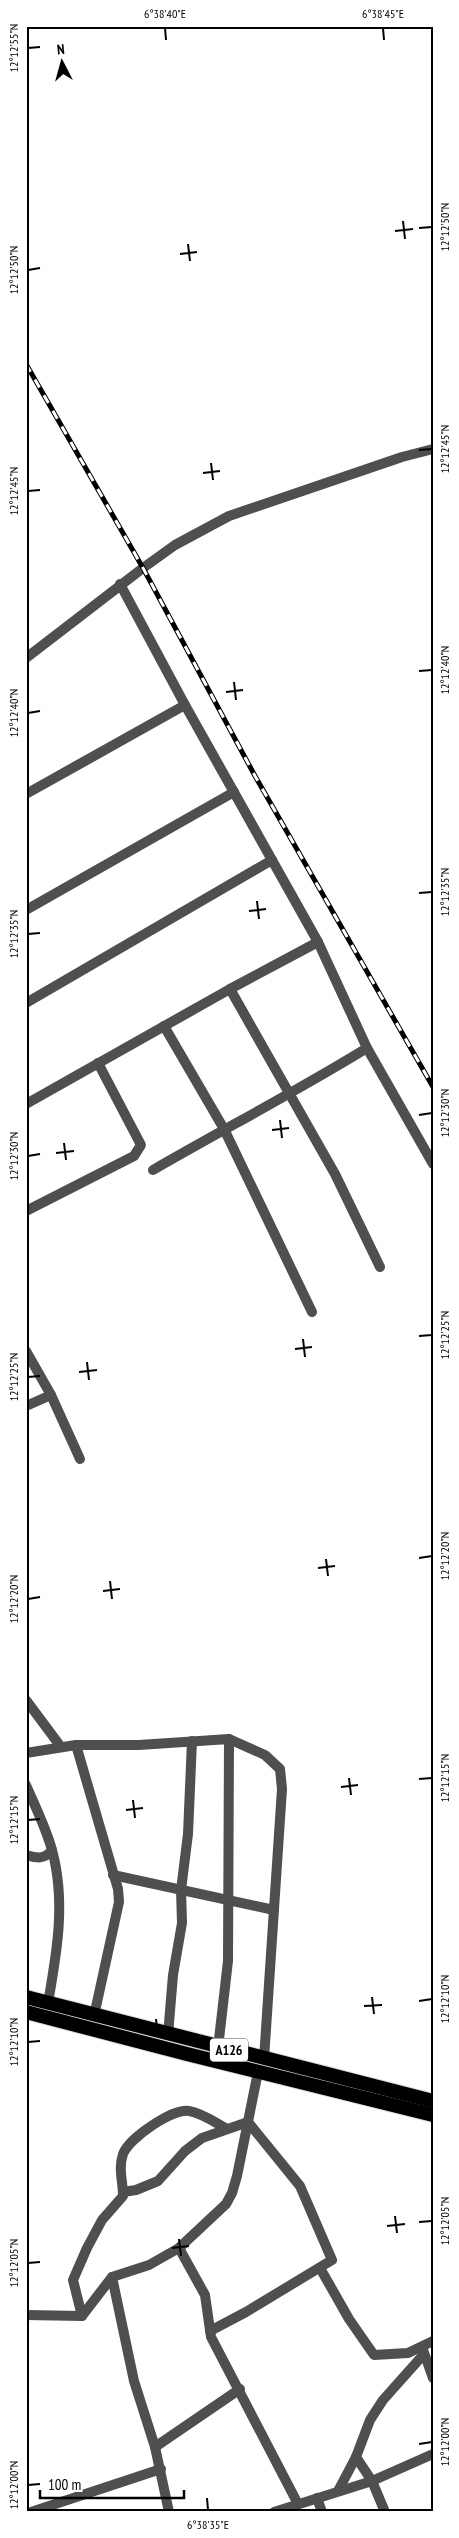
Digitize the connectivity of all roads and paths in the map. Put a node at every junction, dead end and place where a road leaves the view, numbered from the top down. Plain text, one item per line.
1 (433, 449) edge
2 (120, 584) junction
3 (26, 658) edge
4 (185, 705) junction
5 (234, 792) junction
6 (26, 794) edge
7 (272, 860) junction
8 (26, 910) edge
9 (318, 942) junction
10 (230, 989) junction
11 (26, 1004) edge
12 (164, 1026) junction
13 (367, 1048) junction
14 (98, 1063) junction
15 (290, 1095) junction
16 (26, 1104) edge
17 (224, 1129) junction
18 (433, 1164) edge
19 (153, 1170) dead end
20 (26, 1211) edge
21 (380, 1268) dead end
22 (312, 1312) dead end
23 (26, 1352) edge
24 (51, 1395) junction
25 (26, 1406) edge
26 (80, 1458) dead end
27 (26, 1700) edge
28 (229, 1739) junction
29 (192, 1741) junction
30 (76, 1745) junction
31 (62, 1747) junction
32 (26, 1753) edge
33 (26, 1785) edge
34 (52, 1850) junction
35 (26, 1856) edge
36 (113, 1875) junction
37 (182, 1890) junction
38 (228, 1900) junction
39 (274, 1910) junction
40 (26, 1997) edge
41 (48, 2003) junction
42 (26, 2012) edge
43 (94, 2016) junction
44 (168, 2035) junction
45 (218, 2048) junction
46 (264, 2059) junction
47 (258, 2072) junction
48 (433, 2101) edge
49 (433, 2115) edge
50 (248, 2122) junction
51 (227, 2129) junction
52 (123, 2192) junction
53 (179, 2248) junction
54 (320, 2268) junction
55 (112, 2277) junction
56 (26, 2315) edge
57 (82, 2316) junction
58 (210, 2331) junction
59 (433, 2341) edge
60 (423, 2351) junction
61 (433, 2378) edge
62 (240, 2389) junction
63 (155, 2447) junction
64 (433, 2454) edge
65 (356, 2456) junction
66 (161, 2470) junction
67 (372, 2481) junction
68 (338, 2492) junction
69 (317, 2498) junction
70 (298, 2504) junction
71 (31, 2512) edge
72 (170, 2512) edge
73 (274, 2512) edge
74 (322, 2512) edge
75 (385, 2512) edge

1 - 2 street
2 - 3 street
2 - 4 street
4 - 5 street
4 - 6 street
5 - 7 street
5 - 8 street
7 - 9 street
7 - 11 street
9 - 10 street
9 - 13 street
10 - 12 street
10 - 15 street
12 - 14 street
12 - 17 street
13 - 15 street
13 - 18 street
14 - 16 street
14 - 20 street
15 - 17 street
15 - 21 street
17 - 19 street
17 - 22 street
23 - 24 street
24 - 25 street
24 - 26 street
27 - 31 street
28 - 29 street
28 - 38 street
28 - 39 street
29 - 30 street
29 - 37 street
30 - 31 street
30 - 36 street
31 - 32 street
33 - 34 street
34 - 35 street
34 - 41 street
36 - 37 street
36 - 43 street
37 - 38 street
37 - 44 street
38 - 39 street
38 - 45 street
39 - 46 street
40 - 41 highway, A126
41 - 43 highway, A126
42 - 47 highway, A126
43 - 44 highway, A126
44 - 45 highway, A126
45 - 46 highway, A126
46 - 48 highway, A126
47 - 49 highway, A126
47 - 50 street
50 - 51 street
50 - 53 street
50 - 54 street
51 - 52 street
51 - 52 street
52 - 57 street
53 - 55 street
53 - 58 street
54 - 58 street
54 - 60 street
55 - 57 street
55 - 63 street
56 - 57 street
58 - 62 street
59 - 60 street
60 - 61 street
60 - 65 street
62 - 63 street
62 - 70 street
63 - 66 street
64 - 67 street
65 - 67 street
65 - 68 street
66 - 71 street
66 - 72 street
67 - 68 street
67 - 75 street
68 - 69 street
69 - 70 street
69 - 74 street
70 - 73 street

